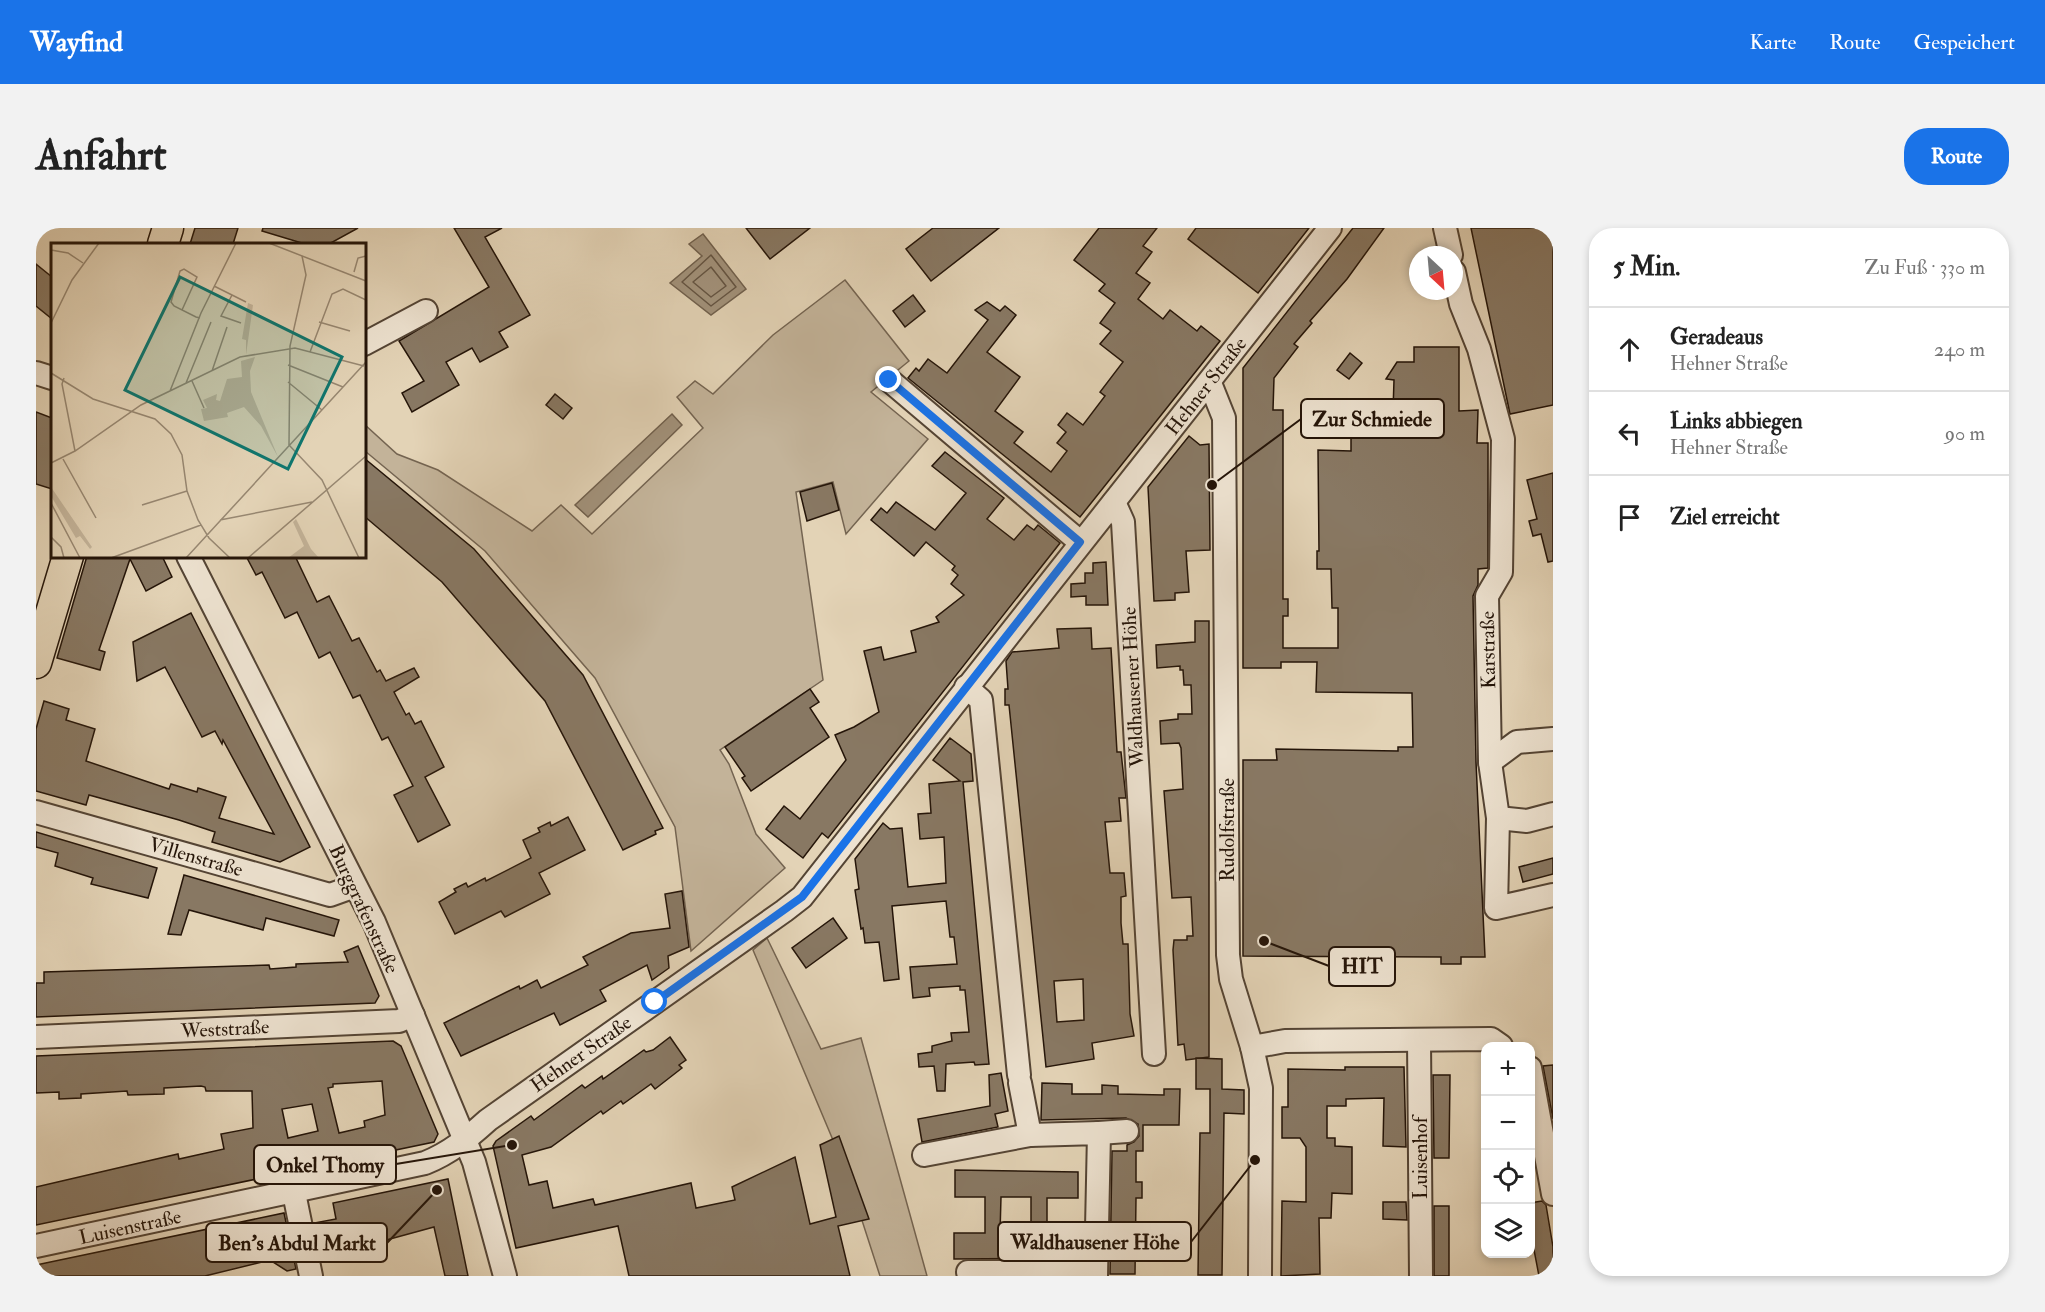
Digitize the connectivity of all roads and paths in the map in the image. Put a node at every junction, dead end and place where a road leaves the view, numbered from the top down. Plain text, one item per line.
1 (168, 228) edge
2 (1330, 228) edge
3 (1445, 228) edge
4 (163, 243) edge
5 (1448, 246) edge
6 (1460, 300) edge
7 (426, 311) dead end
8 (366, 343) edge
9 (36, 372) edge
10 (51, 378) edge
11 (889, 380) dead end
12 (1210, 383) junction
13 (1114, 502) junction
14 (1080, 542) junction
15 (67, 558) edge
16 (189, 558) edge
17 (36, 663) edge
18 (966, 687) junction
19 (1553, 739) edge
20 (1490, 762) junction
21 (36, 812) edge
22 (1553, 814) edge
23 (1498, 818) junction
24 (355, 886) junction
25 (1553, 895) edge
26 (413, 1015) junction
27 (36, 1037) edge
28 (1419, 1040) junction
29 (1494, 1042) edge
30 (1252, 1047) junction
31 (1154, 1054) dead end
32 (1535, 1095) edge
33 (1127, 1131) dead end
34 (1099, 1133) junction
35 (1030, 1135) junction
36 (465, 1141) junction
37 (924, 1155) dead end
38 (294, 1193) junction
39 (1553, 1194) edge
40 (36, 1246) edge
41 (968, 1272) dead end
42 (1096, 1274) edge
43 (310, 1276) edge
44 (505, 1276) edge
45 (1260, 1276) edge
46 (1421, 1276) edge

1 - 4 main road
2 - 12 street, Hehner Straße
3 - 5 street
6 - 20 street, Karstraße
7 - 8 street
9 - 10 street
11 - 14 street
12 - 13 street, Hehner Straße
12 - 30 street, Rudolfstraße
13 - 14 street, Hehner Straße
13 - 31 street, Waldhausener Höhe
14 - 18 street, Hehner Straße
15 - 17 main road
16 - 24 street, Burggrafenstraße
18 - 35 street
18 - 36 street, Hehner Straße
19 - 20 street
20 - 23 street, Karstraße
21 - 24 street, Villenstraße
22 - 23 street
23 - 25 street, Karstraße
24 - 26 street, Burggrafenstraße
26 - 27 street, Weststraße
26 - 36 street, Burggrafenstraße
28 - 29 street
28 - 30 street
28 - 46 street, Luisenhof
30 - 45 street, Rudolfstraße
32 - 39 street
33 - 34 street
34 - 35 street
34 - 42 street
35 - 37 street
36 - 38 street, Luisenstraße
36 - 44 street, Burggrafenstraße
38 - 40 street, Luisenstraße
38 - 43 street
41 - 42 street

